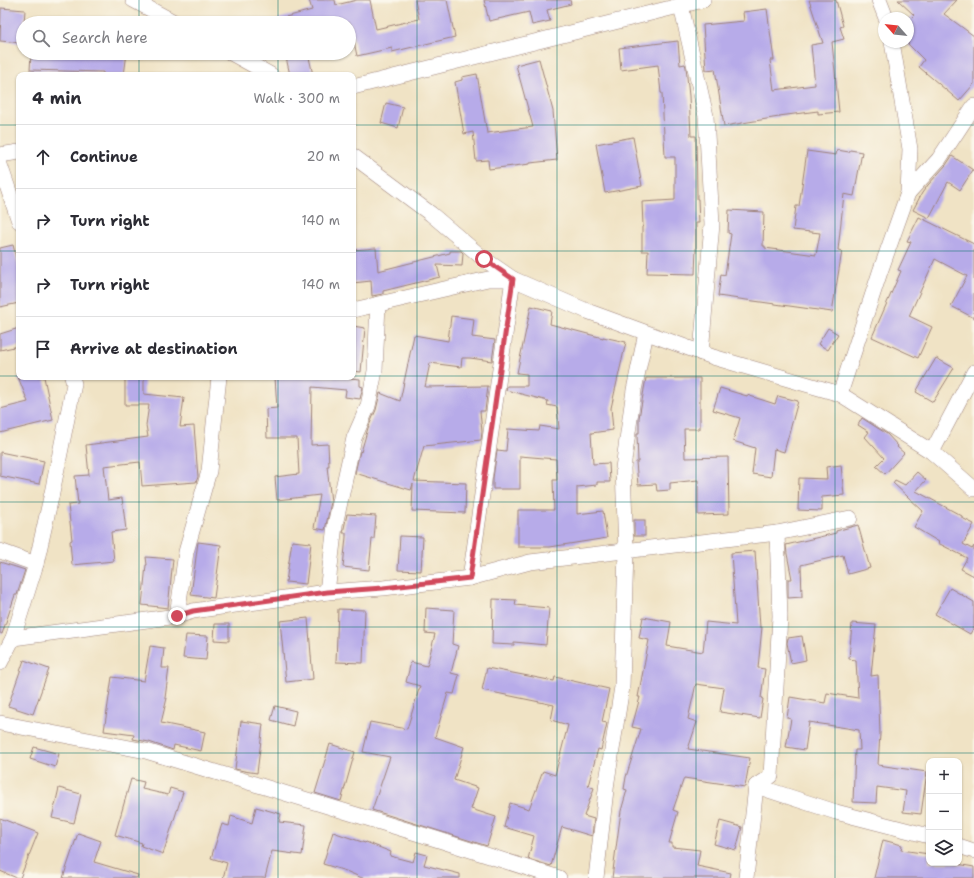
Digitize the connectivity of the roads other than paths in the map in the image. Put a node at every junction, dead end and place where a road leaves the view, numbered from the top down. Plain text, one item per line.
1 (133, 0) edge
2 (703, 0) edge
3 (879, 0) edge
4 (681, 6) junction
5 (884, 12) edge
6 (163, 16) edge
7 (893, 48) edge
8 (244, 60) edge
9 (266, 72) edge
10 (356, 86) edge
11 (974, 106) edge
12 (16, 152) edge
13 (0, 155) edge
14 (356, 158) edge
15 (0, 165) edge
16 (908, 194) junction
17 (16, 212) edge
18 (513, 279) junction
19 (378, 304) junction
20 (356, 309) edge
21 (646, 333) junction
22 (701, 353) junction
23 (974, 372) edge
24 (73, 380) edge
25 (219, 380) edge
26 (840, 394) junction
27 (932, 452) junction
28 (974, 489) edge
29 (850, 518) dead end
30 (777, 533) junction
31 (0, 551) edge
32 (626, 551) junction
33 (36, 564) junction
34 (470, 578) junction
35 (327, 592) junction
36 (177, 616) junction
37 (13, 638) junction
38 (0, 663) edge
39 (0, 722) edge
40 (756, 786) junction
41 (926, 835) edge
42 (962, 847) edge
43 (974, 851) edge
44 (559, 878) edge
45 (596, 878) edge
46 (746, 878) edge

1 - 6 street
2 - 4 street
3 - 5 street
4 - 10 street
4 - 22 street
7 - 16 street
8 - 9 street
11 - 16 street
12 - 13 street
14 - 18 street
15 - 17 street
16 - 26 street
18 - 19 street
18 - 21 street
18 - 34 street
19 - 20 street
19 - 35 street
21 - 22 street
21 - 32 street
22 - 26 street
23 - 27 street
24 - 33 street
25 - 36 street
26 - 27 street
27 - 28 street
29 - 30 street
30 - 32 street
30 - 40 street
31 - 33 street
32 - 34 street
32 - 45 street
33 - 37 street
34 - 35 street
35 - 36 street
36 - 37 street
37 - 38 street
39 - 44 street
40 - 41 street
40 - 46 street
42 - 43 street

